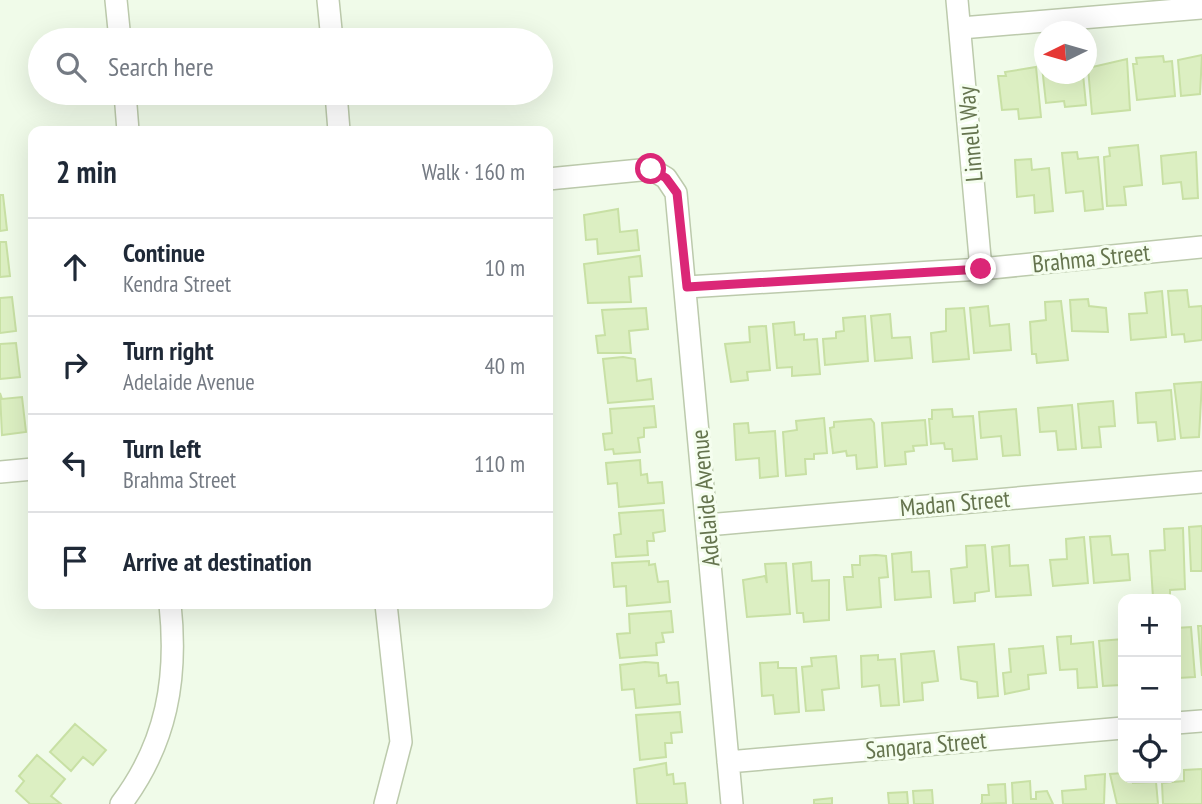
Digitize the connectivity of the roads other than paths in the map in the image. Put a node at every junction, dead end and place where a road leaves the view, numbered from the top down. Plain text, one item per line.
1 (117, 0) edge
2 (328, 0) edge
3 (957, 0) edge
4 (1202, 8) edge
5 (119, 28) edge
6 (331, 28) edge
7 (961, 28) junction
8 (126, 105) edge
9 (337, 105) edge
10 (128, 126) edge
11 (339, 126) edge
12 (553, 179) edge
13 (1202, 247) edge
14 (981, 269) junction
15 (687, 287) junction
16 (28, 469) edge
17 (0, 472) edge
18 (1202, 482) edge
19 (707, 525) junction
20 (171, 609) edge
21 (387, 609) edge
22 (1202, 721) edge
23 (1181, 723) edge
24 (1118, 728) edge
25 (728, 762) junction
26 (121, 804) edge
27 (385, 804) edge
28 (732, 804) edge

1 - 5 street
2 - 6 street
3 - 7 street, Linnell Way
4 - 7 street
7 - 14 street, Linnell Way
8 - 10 street
9 - 11 street
12 - 15 street, Adelaide Avenue
13 - 14 street, Brahma Street
14 - 15 street, Brahma Street
15 - 19 street, Adelaide Avenue
16 - 17 street
18 - 19 street, Madan Street
19 - 25 street, Adelaide Avenue
20 - 26 street
21 - 27 street
22 - 23 street
24 - 25 street, Sangara Street
25 - 28 street, Adelaide Avenue

